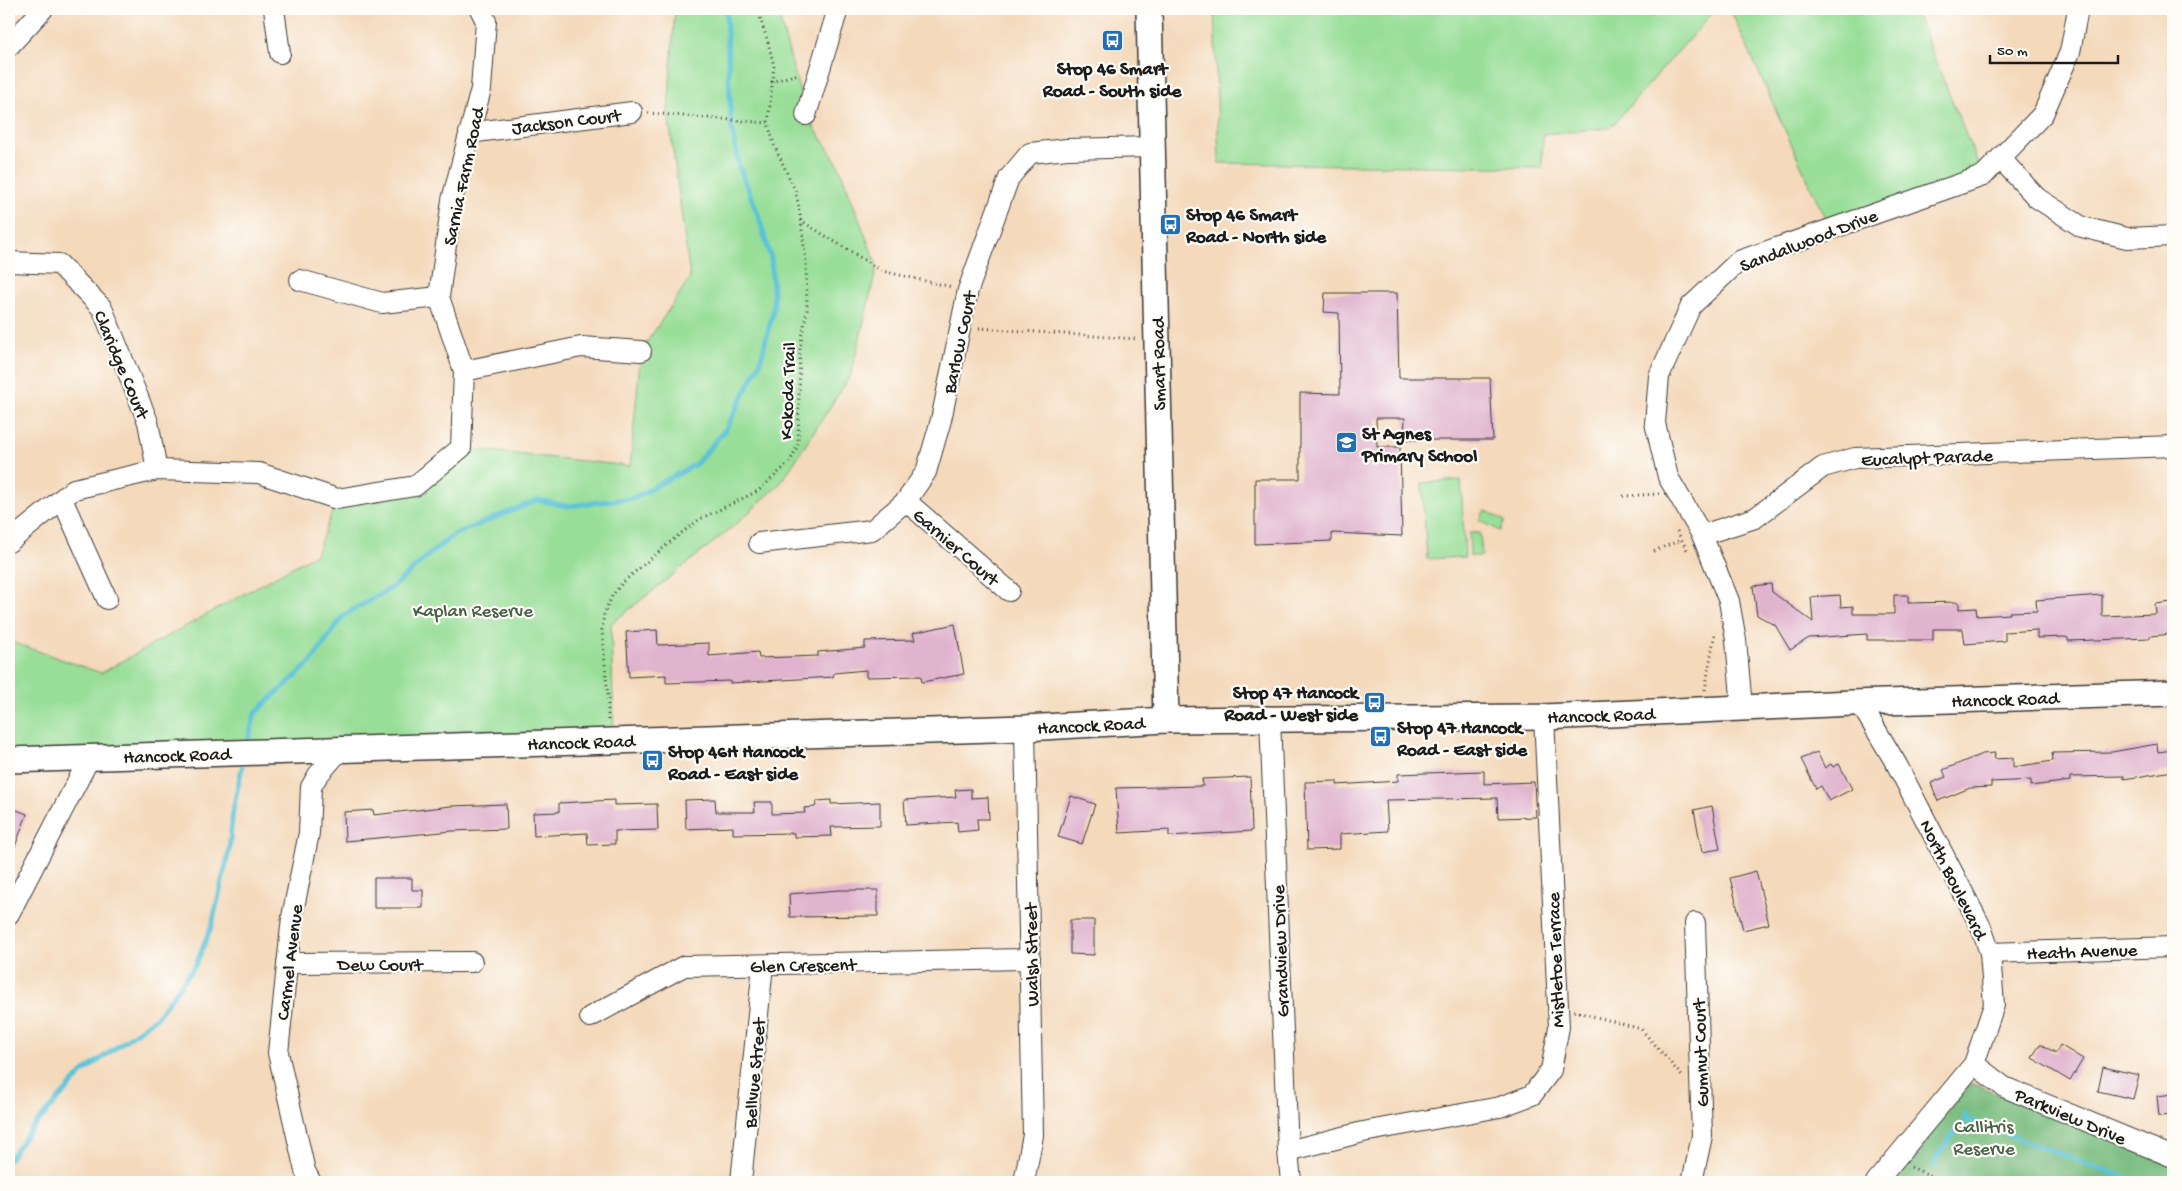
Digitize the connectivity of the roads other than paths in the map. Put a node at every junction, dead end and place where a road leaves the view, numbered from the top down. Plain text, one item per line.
1 (42, 9) edge
2 (274, 9) edge
3 (480, 9) edge
4 (838, 9) edge
5 (1149, 9) edge
6 (2078, 9) edge
7 (9, 46) edge
8 (280, 53) dead end
9 (632, 112) road end
10 (806, 115) dead end
11 (469, 133) junction
12 (1152, 147) junction
13 (2000, 158) junction
14 (2173, 236) edge
15 (9, 262) edge
16 (300, 280) dead end
17 (439, 297) junction
18 (641, 351) dead end
19 (464, 371) junction
20 (2173, 446) edge
21 (157, 470) junction
22 (62, 499) junction
23 (906, 501) junction
24 (1702, 535) junction
25 (9, 542) edge
26 (759, 543) dead end
27 (1009, 590) dead end
28 (107, 599) dead end
29 (2173, 693) edge
30 (1860, 703) junction
31 (1742, 708) junction
32 (1544, 717) junction
33 (1270, 719) junction
34 (1166, 720) junction
35 (1024, 728) junction
36 (341, 749) junction
37 (90, 757) junction
38 (9, 760) edge
39 (9, 914) edge
40 (1695, 923) dead end
41 (2173, 947) edge
42 (1990, 953) junction
43 (1030, 959) junction
44 (472, 962) dead end
45 (287, 963) junction
46 (763, 964) junction
47 (590, 1017) dead end
48 (1974, 1064) junction
49 (1288, 1151) junction
50 (2173, 1157) edge
51 (311, 1182) edge
52 (741, 1182) edge
53 (1024, 1182) edge
54 (1291, 1182) edge
55 (1692, 1182) edge
56 (1876, 1182) edge

1 - 7 street
2 - 8 street
3 - 11 street, Sarnia Farm Road
4 - 10 street
5 - 12 main road, Smart Road
6 - 13 street, Sandalwood Drive
9 - 11 street, Jackson Court
11 - 17 street, Sarnia Farm Road
12 - 23 street, Barlow Court
12 - 34 main road, Smart Road
13 - 14 street
13 - 24 street, Sandalwood Drive
15 - 21 street, Claridge Court
16 - 17 street
17 - 19 street, Sarnia Farm Road
18 - 19 street
19 - 21 street, Sarnia Farm Road
20 - 24 street, Eucalypt Parade
21 - 22 street, Sarnia Farm Road
22 - 25 street, Sarnia Farm Road
22 - 28 street
23 - 26 street, Barlow Court
23 - 27 street, Garnier Court
24 - 31 street, Sandalwood Drive
29 - 30 main road, Hancock Road
30 - 31 main road, Hancock Road
30 - 42 street, North Boulevard
31 - 32 main road, Hancock Road
32 - 33 main road, Hancock Road
32 - 49 street, Mistletoe Terrace
33 - 34 main road, Hancock Road
33 - 49 street, Grandview Drive
34 - 35 main road, Hancock Road
35 - 36 main road, Hancock Road
35 - 43 street, Walsh Street
36 - 37 main road, Hancock Road
36 - 45 street, Carmel Avenue
37 - 38 main road, Hancock Road
37 - 39 street
40 - 55 street, Gumnut Court
41 - 42 street, Heath Avenue
42 - 48 street, North Boulevard
43 - 46 street, Glen Crescent
43 - 53 street, Walsh Street
44 - 45 street, Dew Court
45 - 51 street, Carmel Avenue
46 - 47 street, Glen Crescent
46 - 52 street, Bellvue Street
48 - 50 street, Parkview Drive
48 - 56 street, North Boulevard
49 - 54 street, Grandview Drive

